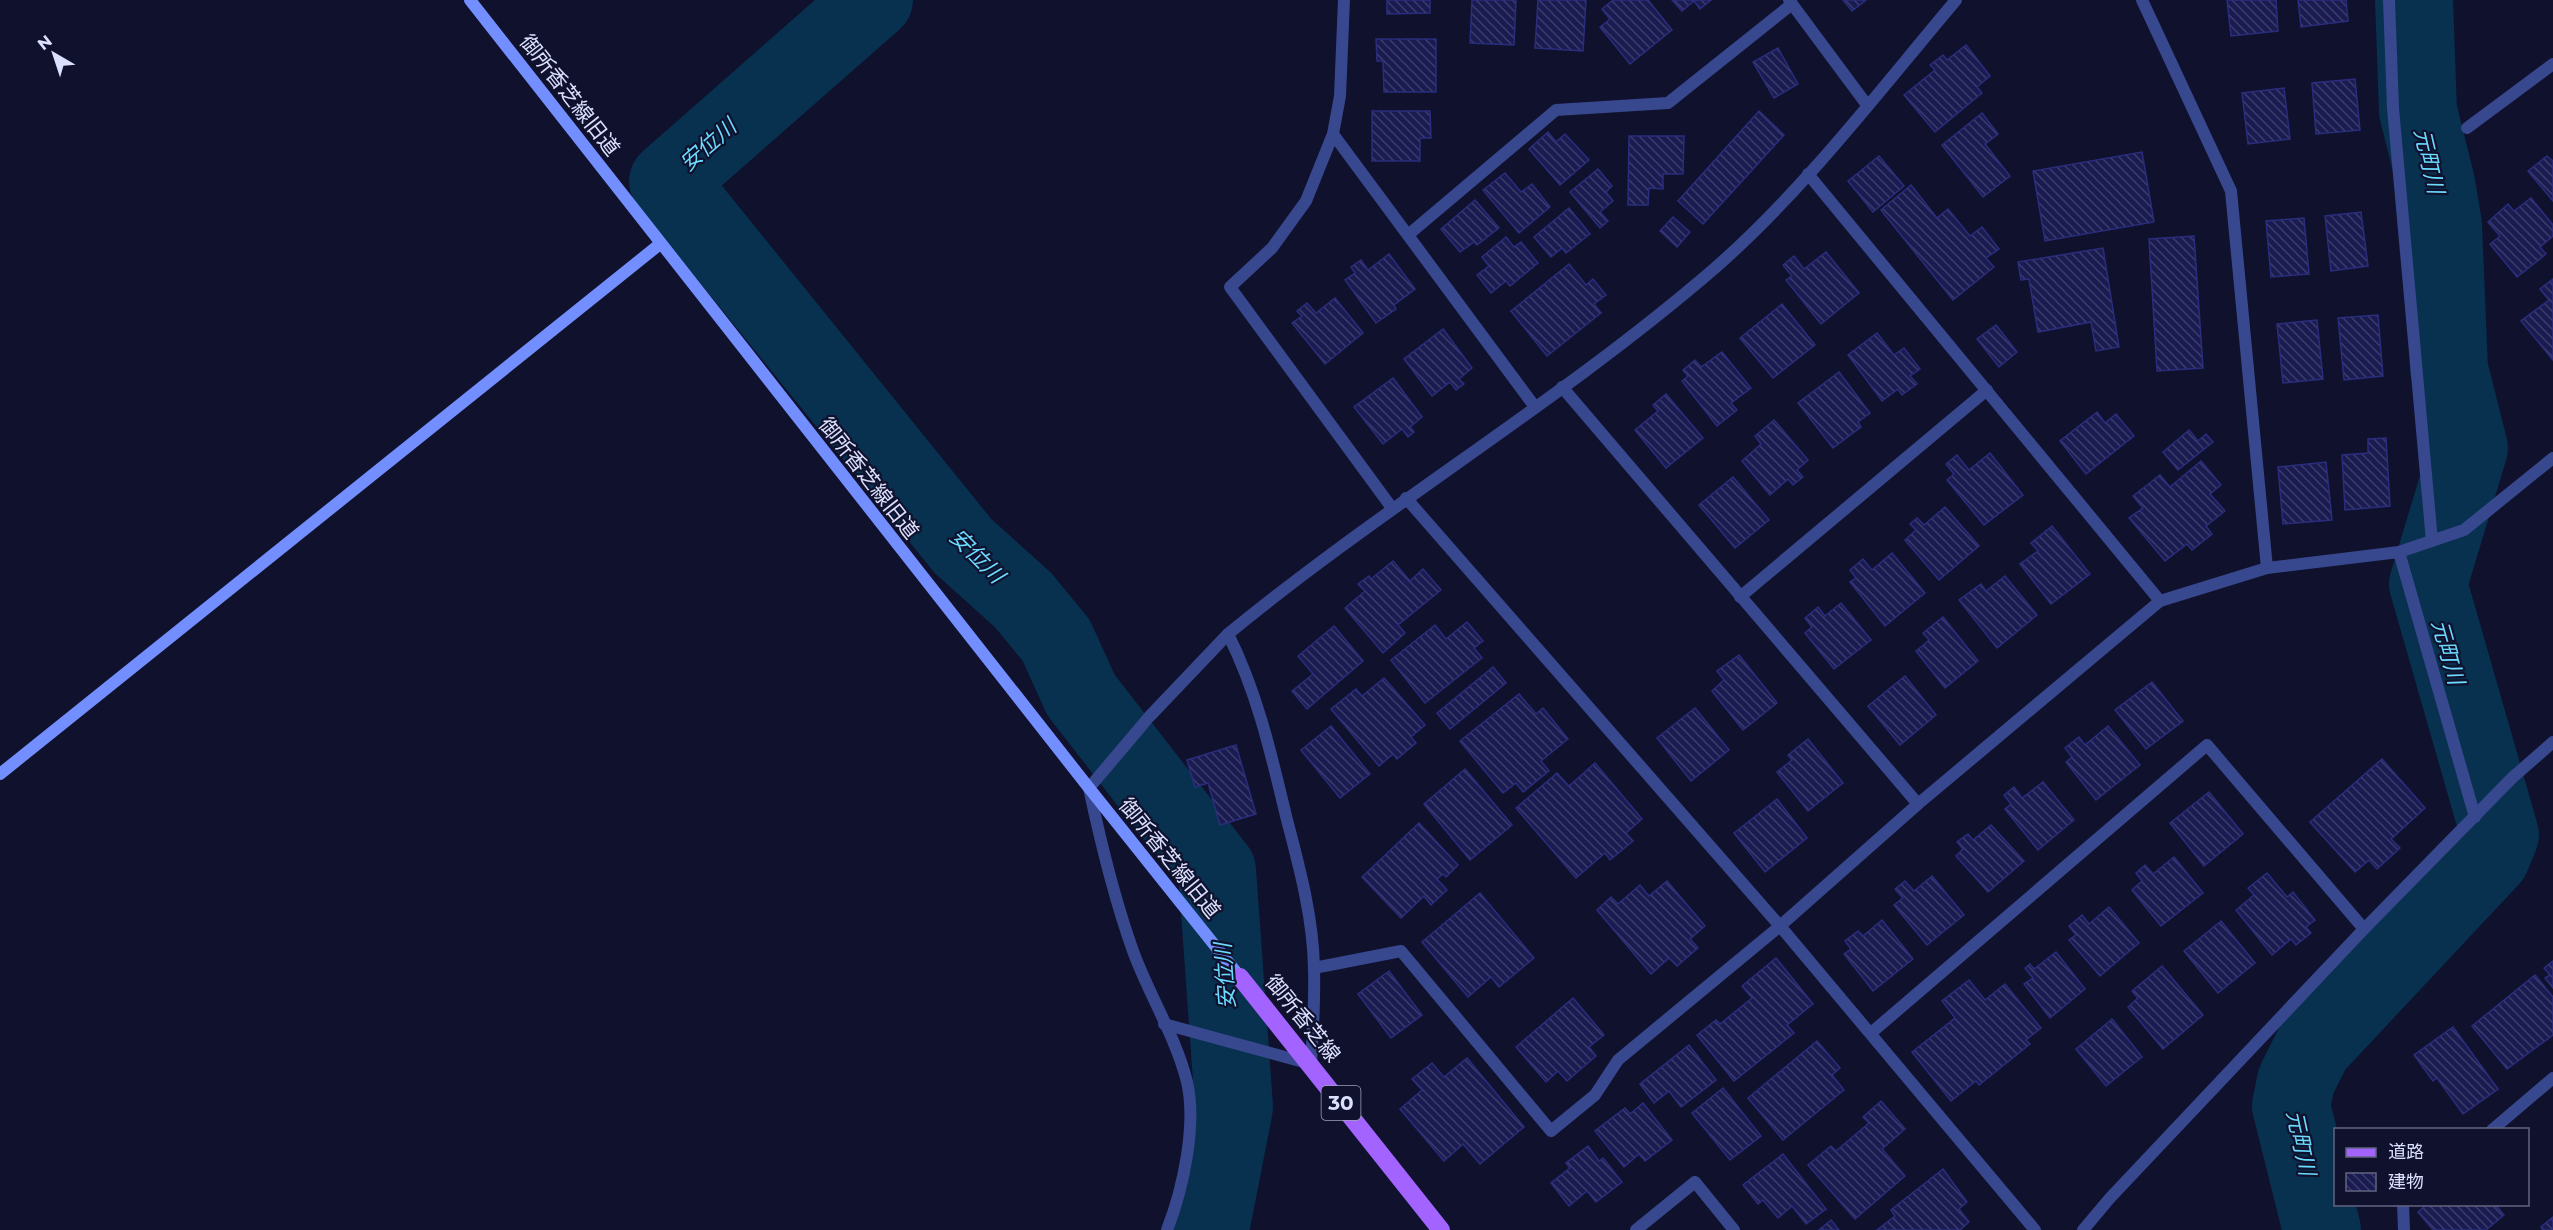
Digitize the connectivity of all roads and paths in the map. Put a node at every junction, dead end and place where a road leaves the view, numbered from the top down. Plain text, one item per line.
1 (470, 0) edge
2 (1344, 0) edge
3 (1956, 0) edge
4 (2142, 0) edge
5 (2389, 0) edge
6 (1791, 2) edge
7 (2553, 64) edge
8 (1868, 105) junction
9 (2468, 128) dead end
10 (1333, 134) junction
11 (1808, 174) junction
12 (1408, 235) junction
13 (660, 244) junction
14 (1562, 387) junction
15 (1987, 390) junction
16 (1534, 407) junction
17 (2553, 458) edge
18 (1406, 498) junction
19 (1392, 508) junction
20 (2432, 541) junction
21 (2399, 552) junction
22 (2266, 568) junction
23 (1740, 597) junction
24 (2160, 601) junction
25 (1228, 634) junction
26 (2553, 742) edge
27 (0, 774) edge
28 (1089, 788) junction
29 (1918, 804) junction
30 (2475, 817) junction
31 (1780, 926) junction
32 (2364, 929) junction
33 (1314, 968) junction
34 (1240, 976) joint
35 (1164, 1024) junction
36 (1871, 1034) junction
37 (1311, 1064) junction
38 (2553, 1078) edge
39 (2494, 1128) edge
40 (2403, 1206) edge
41 (1167, 1230) edge
42 (1441, 1230) edge
43 (1636, 1230) edge
44 (1734, 1230) edge
45 (2035, 1230) edge
46 (2083, 1230) edge
47 (2404, 1230) edge

1 - 13 street, 御所香芝線旧道
2 - 10 street
3 - 8 street
4 - 22 street
5 - 20 street
6 - 8 street
6 - 12 street
7 - 9 street
8 - 11 street
10 - 12 street
10 - 19 street
11 - 14 street
11 - 15 street
12 - 16 street
13 - 27 street
13 - 28 street, 御所香芝線旧道
14 - 16 street
14 - 23 street
15 - 23 street
15 - 24 street
16 - 18 street
17 - 20 street
18 - 19 street
18 - 31 street
19 - 25 street
20 - 21 street
21 - 22 street
21 - 30 street
22 - 24 street
23 - 29 street
24 - 29 street
25 - 28 street
25 - 33 street
26 - 30 street
28 - 34 street, 御所香芝線旧道
28 - 35 street
29 - 31 street
30 - 32 street
31 - 33 street
31 - 36 street
32 - 36 street
32 - 46 street
33 - 37 street
34 - 37 main road, 御所香芝線 / 30
35 - 37 street
35 - 41 street
36 - 45 street
37 - 42 main road, 御所香芝線 / 30
38 - 39 street
40 - 47 street
43 - 44 street

